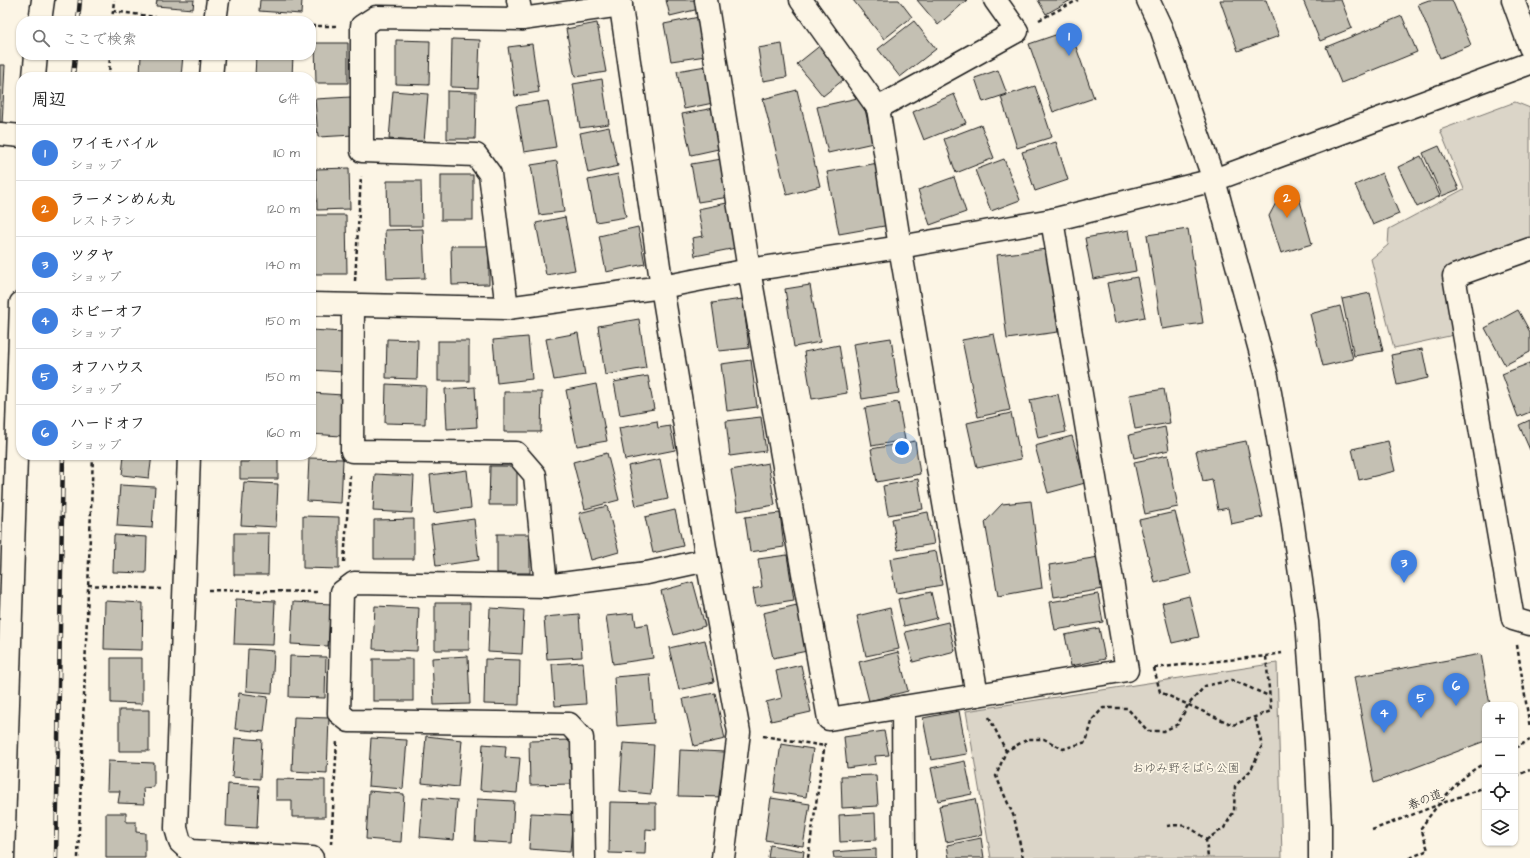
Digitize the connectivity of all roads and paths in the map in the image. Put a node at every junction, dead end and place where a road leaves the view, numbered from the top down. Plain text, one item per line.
1 (42, 0) edge
2 (114, 0) edge
3 (218, 0) edge
4 (706, 0) edge
5 (801, 0) edge
6 (995, 0) edge
7 (1078, 0) edge
8 (1148, 0) edge
9 (1513, 0) edge
10 (621, 3) edge
11 (520, 10) edge
12 (113, 11) junction
13 (40, 16) edge
14 (112, 16) edge
15 (148, 16) edge
16 (216, 16) edge
17 (1017, 31) junction
18 (1530, 47) edge
19 (36, 60) edge
20 (110, 60) edge
21 (213, 60) edge
22 (1530, 63) edge
23 (34, 72) edge
24 (109, 72) edge
25 (211, 72) edge
26 (878, 108) junction
27 (0, 134) edge
28 (16, 136) edge
29 (362, 151) junction
30 (1214, 180) junction
31 (1052, 220) junction
32 (900, 247) junction
33 (1530, 249) edge
34 (749, 270) junction
35 (662, 287) junction
36 (316, 304) edge
37 (353, 306) junction
38 (508, 308) junction
39 (16, 412) edge
40 (352, 451) junction
41 (93, 460) edge
42 (189, 460) edge
43 (707, 560) junction
44 (88, 585) junction
45 (546, 586) junction
46 (184, 590) junction
47 (342, 592) junction
48 (1522, 621) edge
49 (1282, 652) dead end
50 (1266, 656) junction
51 (1154, 668) junction
52 (1127, 670) junction
53 (4, 675) edge
54 (977, 695) junction
55 (1269, 696) junction
56 (1188, 705) junction
57 (903, 707) junction
58 (339, 713) junction
59 (1255, 717) junction
60 (829, 719) junction
61 (1530, 728) edge
62 (739, 732) junction
63 (1530, 740) edge
64 (825, 746) junction
65 (1518, 746) edge
66 (1006, 751) junction
67 (1482, 765) edge
68 (1530, 770) edge
69 (1518, 775) edge
70 (1482, 788) edge
71 (1438, 805) junction
72 (1167, 826) dead end
73 (1372, 830) dead end
74 (1206, 840) junction
75 (322, 854) edge
76 (3, 858) edge
77 (78, 858) edge
78 (584, 858) edge
79 (723, 858) edge
80 (808, 858) edge
81 (904, 858) edge
82 (1023, 858) edge
83 (1208, 858) edge
84 (1320, 858) edge
85 (1410, 858) edge

1 - 13 street
2 - 12 path
3 - 16 street
4 - 34 street
5 - 26 street
6 - 17 street
7 - 17 path
8 - 30 street
9 - 18 street
10 - 11 street
10 - 35 street
11 - 29 street
12 - 14 path
12 - 15 path
17 - 26 street
19 - 23 street
20 - 24 path
21 - 25 street
22 - 30 street
26 - 32 street
27 - 28 street
29 - 37 path
29 - 38 street
30 - 31 street
30 - 84 street
31 - 32 street
31 - 52 street
32 - 34 street
32 - 54 street
33 - 48 street
34 - 35 street
34 - 60 street
35 - 38 street
35 - 43 street
36 - 37 street
37 - 38 street
37 - 40 street
39 - 53 street
40 - 45 street
40 - 47 path
41 - 44 path
42 - 46 street
43 - 45 street
43 - 62 street
44 - 46 path
44 - 77 path
45 - 47 street
46 - 47 path
46 - 75 street
47 - 58 street
48 - 61 path
49 - 50 path
50 - 51 path
50 - 55 path
51 - 52 path
51 - 56 path
52 - 54 street
53 - 76 street
54 - 57 street
54 - 66 path
55 - 56 path
55 - 59 path
56 - 59 path
56 - 66 path
57 - 60 street
57 - 81 street
58 - 75 path
58 - 78 street
59 - 74 path
60 - 64 path
62 - 64 path
62 - 79 street
63 - 65 path
64 - 80 path
66 - 82 path
67 - 71 path
68 - 69 path
70 - 71 path, 春の道
71 - 73 path, 春の道
71 - 85 path
72 - 74 path
74 - 83 path

